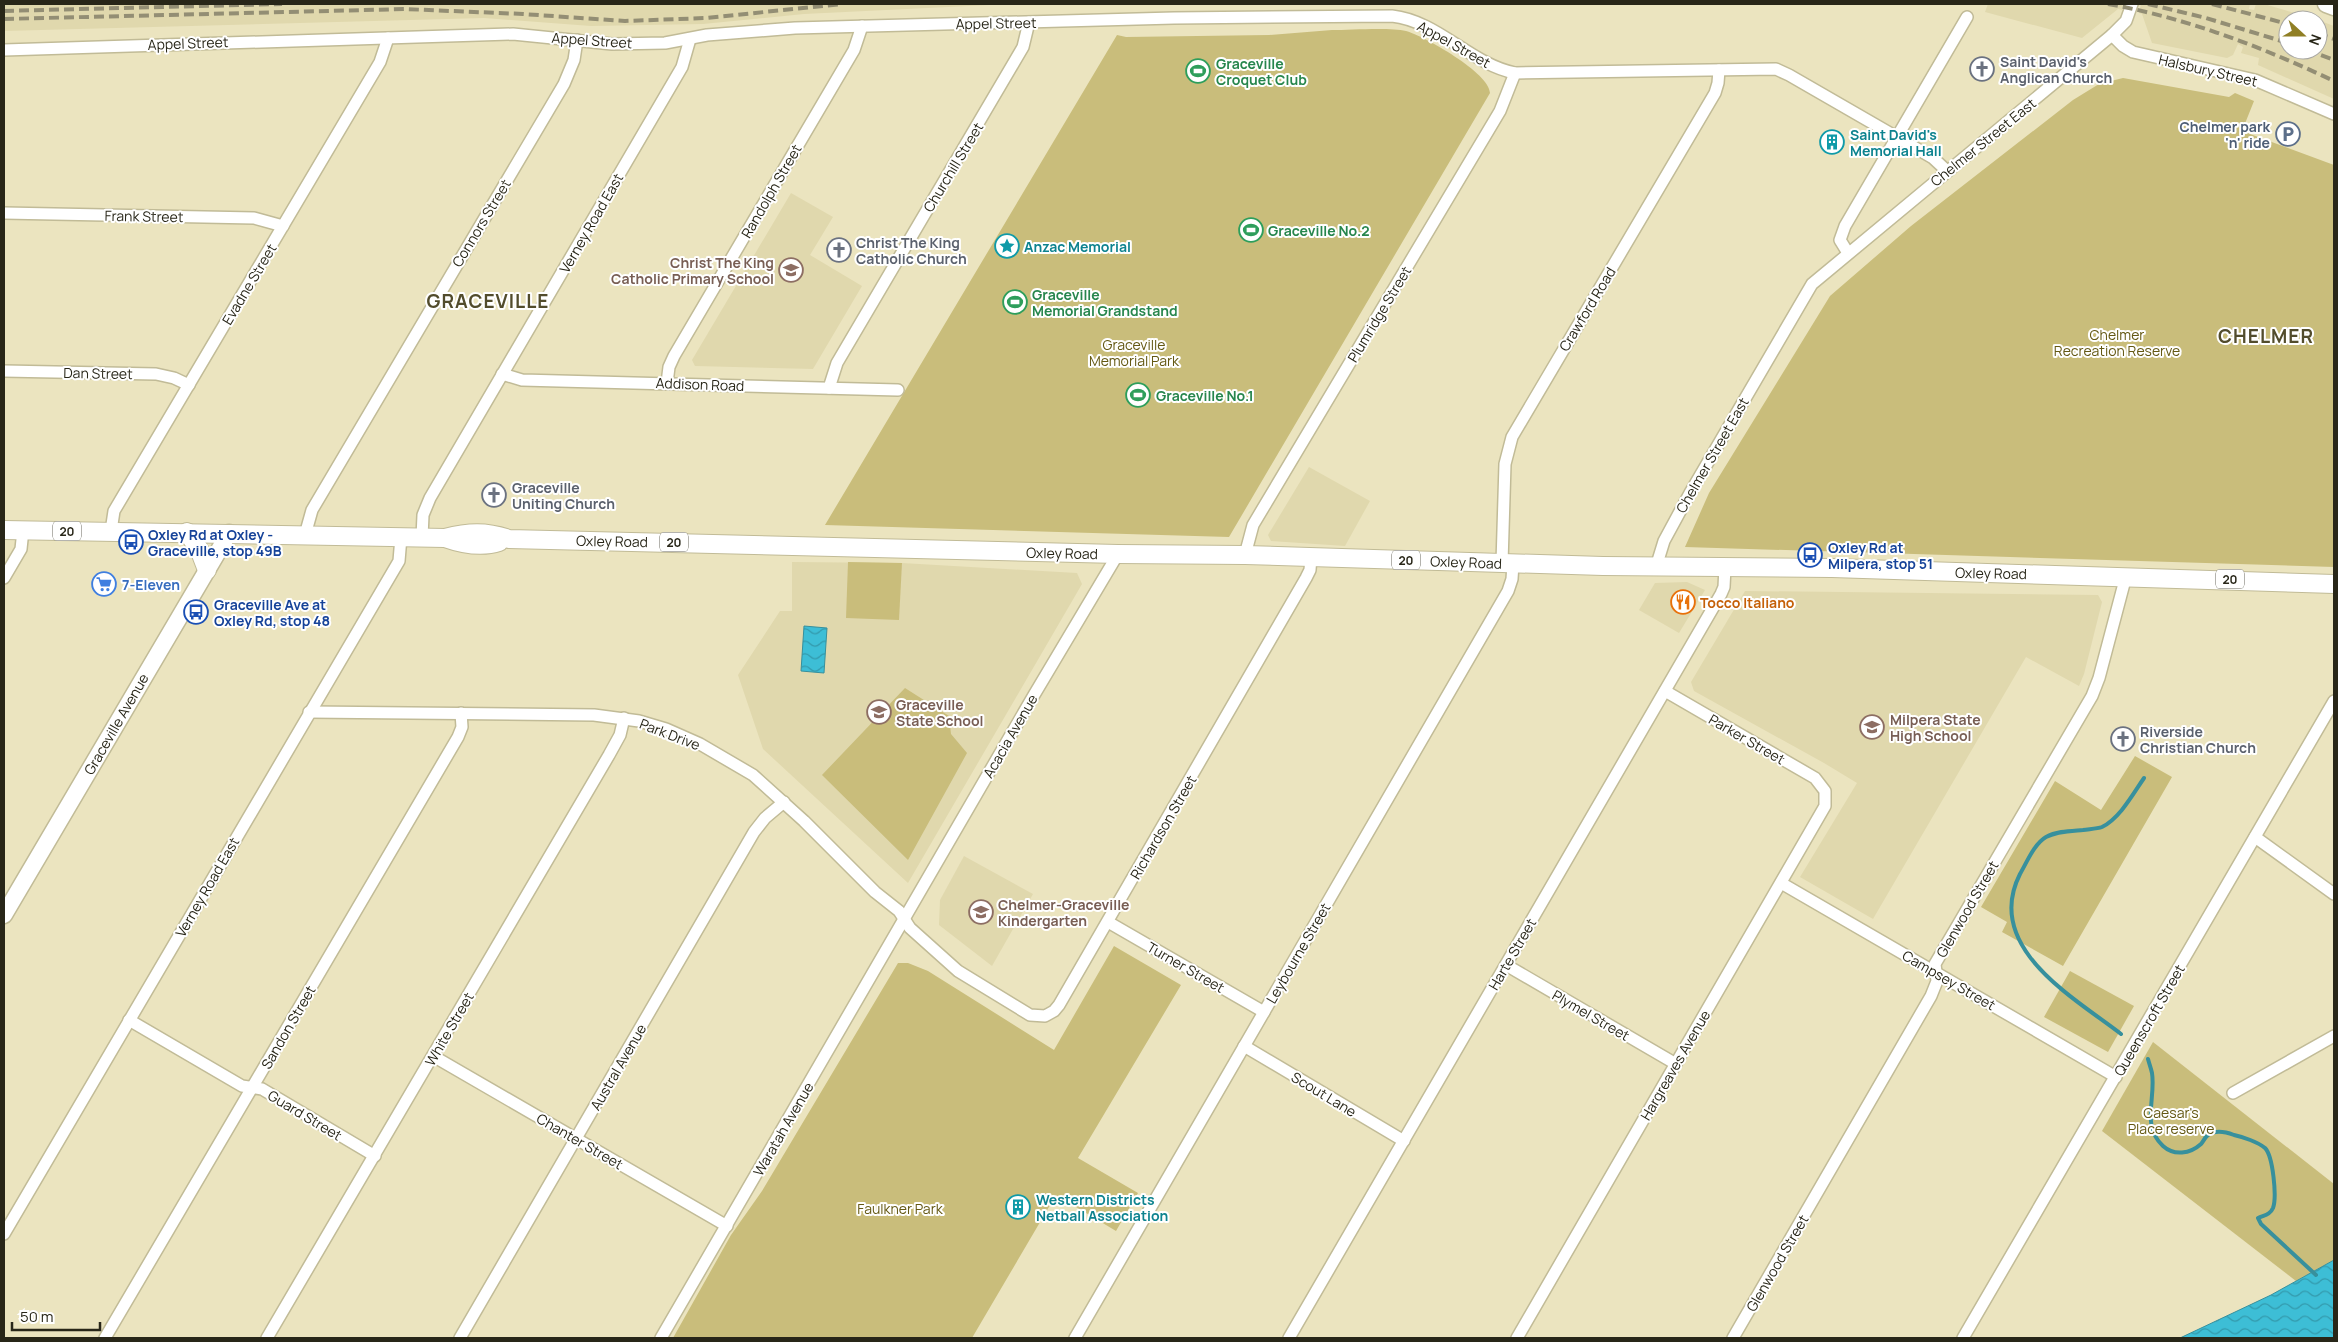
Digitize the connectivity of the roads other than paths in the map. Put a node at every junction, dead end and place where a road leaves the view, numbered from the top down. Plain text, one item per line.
1 (2132, 4) edge
2 (2326, 4) edge
3 (2334, 7) edge
4 (1967, 17) dead end
5 (1029, 22) junction
6 (862, 26) junction
7 (2112, 36) junction
8 (388, 38) junction
9 (690, 39) junction
10 (577, 40) junction
11 (4, 50) edge
12 (1719, 70) junction
13 (1515, 73) junction
14 (2334, 114) edge
15 (1897, 137) junction
16 (1947, 171) junction
17 (4, 213) edge
18 (283, 226) junction
19 (1848, 253) junction
20 (4, 371) edge
21 (502, 374) junction
22 (668, 383) junction
23 (189, 385) junction
24 (829, 388) junction
25 (898, 390) dead end
26 (4, 530) edge
27 (23, 530) junction
28 (111, 531) junction
29 (187, 532) junction
30 (229, 533) junction
31 (305, 535) junction
32 (401, 537) junction
33 (422, 538) junction
34 (1118, 554) junction
35 (1245, 555) junction
36 (1311, 557) junction
37 (1508, 564) junction
38 (1656, 567) junction
39 (1725, 567) junction
40 (207, 570) junction
41 (2126, 576) junction
42 (4, 578) edge
43 (2334, 584) edge
44 (1665, 691) junction
45 (2334, 701) edge
46 (309, 712) junction
47 (462, 713) junction
48 (624, 718) junction
49 (1825, 791) joint
50 (784, 802) junction
51 (2255, 837) junction
52 (1781, 883) junction
53 (2334, 894) edge
54 (4, 915) edge
55 (904, 920) junction
56 (1108, 922) junction
57 (1506, 965) junction
58 (1936, 973) junction
59 (1264, 1012) junction
60 (129, 1020) junction
61 (2334, 1036) edge
62 (1244, 1046) junction
63 (433, 1056) junction
64 (1676, 1064) junction
65 (2116, 1077) junction
66 (252, 1088) junction
67 (2233, 1093) dead end
68 (576, 1138) junction
69 (1404, 1141) junction
70 (375, 1156) junction
71 (727, 1226) junction
72 (4, 1234) edge
73 (105, 1338) edge
74 (267, 1338) edge
75 (460, 1338) edge
76 (661, 1338) edge
77 (1075, 1338) edge
78 (1289, 1338) edge
79 (1517, 1338) edge
80 (1733, 1338) edge
81 (1963, 1338) edge

1 - 7 street, Chelmer Street East
2 - 3 main road
4 - 15 street
5 - 6 street, Appel Street
5 - 13 street, Appel Street
5 - 24 street, Churchill Street
6 - 9 street, Appel Street
6 - 22 street, Randolph Street
7 - 14 street, Halsbury Street
7 - 16 street, Chelmer Street East
8 - 10 street, Appel Street
8 - 11 street, Appel Street
8 - 18 street, Evadne Street
9 - 10 street, Appel Street
9 - 21 street, Verney Road East
10 - 31 street, Connors Street
12 - 13 street, Appel Street
12 - 15 street, Appel Street
12 - 37 street, Crawford Road
13 - 35 street, Plumridge Street
15 - 16 street, Appel Street
15 - 19 street
16 - 19 street, Chelmer Street East
17 - 18 street, Frank Street
18 - 23 street, Evadne Street
19 - 38 street, Chelmer Street East
20 - 23 street, Dan Street
21 - 22 street, Addison Road
21 - 33 street, Verney Road East
22 - 24 street, Addison Road
23 - 28 street, Evadne Street
24 - 25 street, Addison Road
26 - 27 main road, Oxley Road / 20
27 - 28 main road, Oxley Road / 20
27 - 42 street
28 - 29 main road, Oxley Road / 20
29 - 30 main road, Oxley Road / 20
29 - 40 main road
30 - 31 main road, Oxley Road / 20
30 - 40 main road, Graceville Avenue
31 - 32 main road, Oxley Road / 20
32 - 33 main road, Oxley Road / 20
32 - 46 street, Verney Road East
33 - 34 main road, Oxley Road / 20
34 - 35 main road, Oxley Road / 20
34 - 55 street, Acacia Avenue
35 - 36 main road, Oxley Road / 20
36 - 37 main road, Oxley Road / 20
36 - 56 street, Richardson Street
37 - 38 main road, Oxley Road / 20
37 - 59 street, Leybourne Street
38 - 39 main road, Oxley Road / 20
39 - 41 main road, Oxley Road / 20
39 - 44 street, Harte Street
40 - 54 main road, Graceville Avenue
41 - 43 main road, Oxley Road / 20
41 - 58 street, Glenwood Street
44 - 49 street, Parker Street
44 - 57 street, Harte Street
45 - 51 street, Queenscroft Street
46 - 47 street, Park Drive
46 - 60 street, Verney Road East
47 - 48 street, Park Drive
47 - 66 street, Sandon Street
48 - 50 street, Park Drive
48 - 63 street, White Street
49 - 52 street, Hargreaves Avenue
50 - 55 street, Park Drive
50 - 68 street, Austral Avenue
51 - 53 street
51 - 65 street, Queenscroft Street
52 - 58 street, Campsey Street
52 - 64 street, Hargreaves Avenue
55 - 56 street, Richardson Street
55 - 71 street, Waratah Avenue
56 - 59 street, Turner Street
57 - 64 street, Plymel Street
57 - 69 street, Harte Street
58 - 65 street, Campsey Street
58 - 80 street, Glenwood Street
59 - 62 street, Leybourne Street
60 - 66 street, Guard Street
60 - 72 street, Verney Road East
61 - 67 street
62 - 69 street, Scout Lane
62 - 77 street, Leybourne Street
63 - 68 street, Chanter Street
63 - 70 street, White Street
64 - 79 street, Hargreaves Avenue
65 - 81 street, Queenscroft Street
66 - 70 street, Guard Street
66 - 73 street, Sandon Street
68 - 71 street, Chanter Street
68 - 75 street, Austral Avenue
69 - 78 street, Harte Street
70 - 74 street, White Street
71 - 76 street, Waratah Avenue

